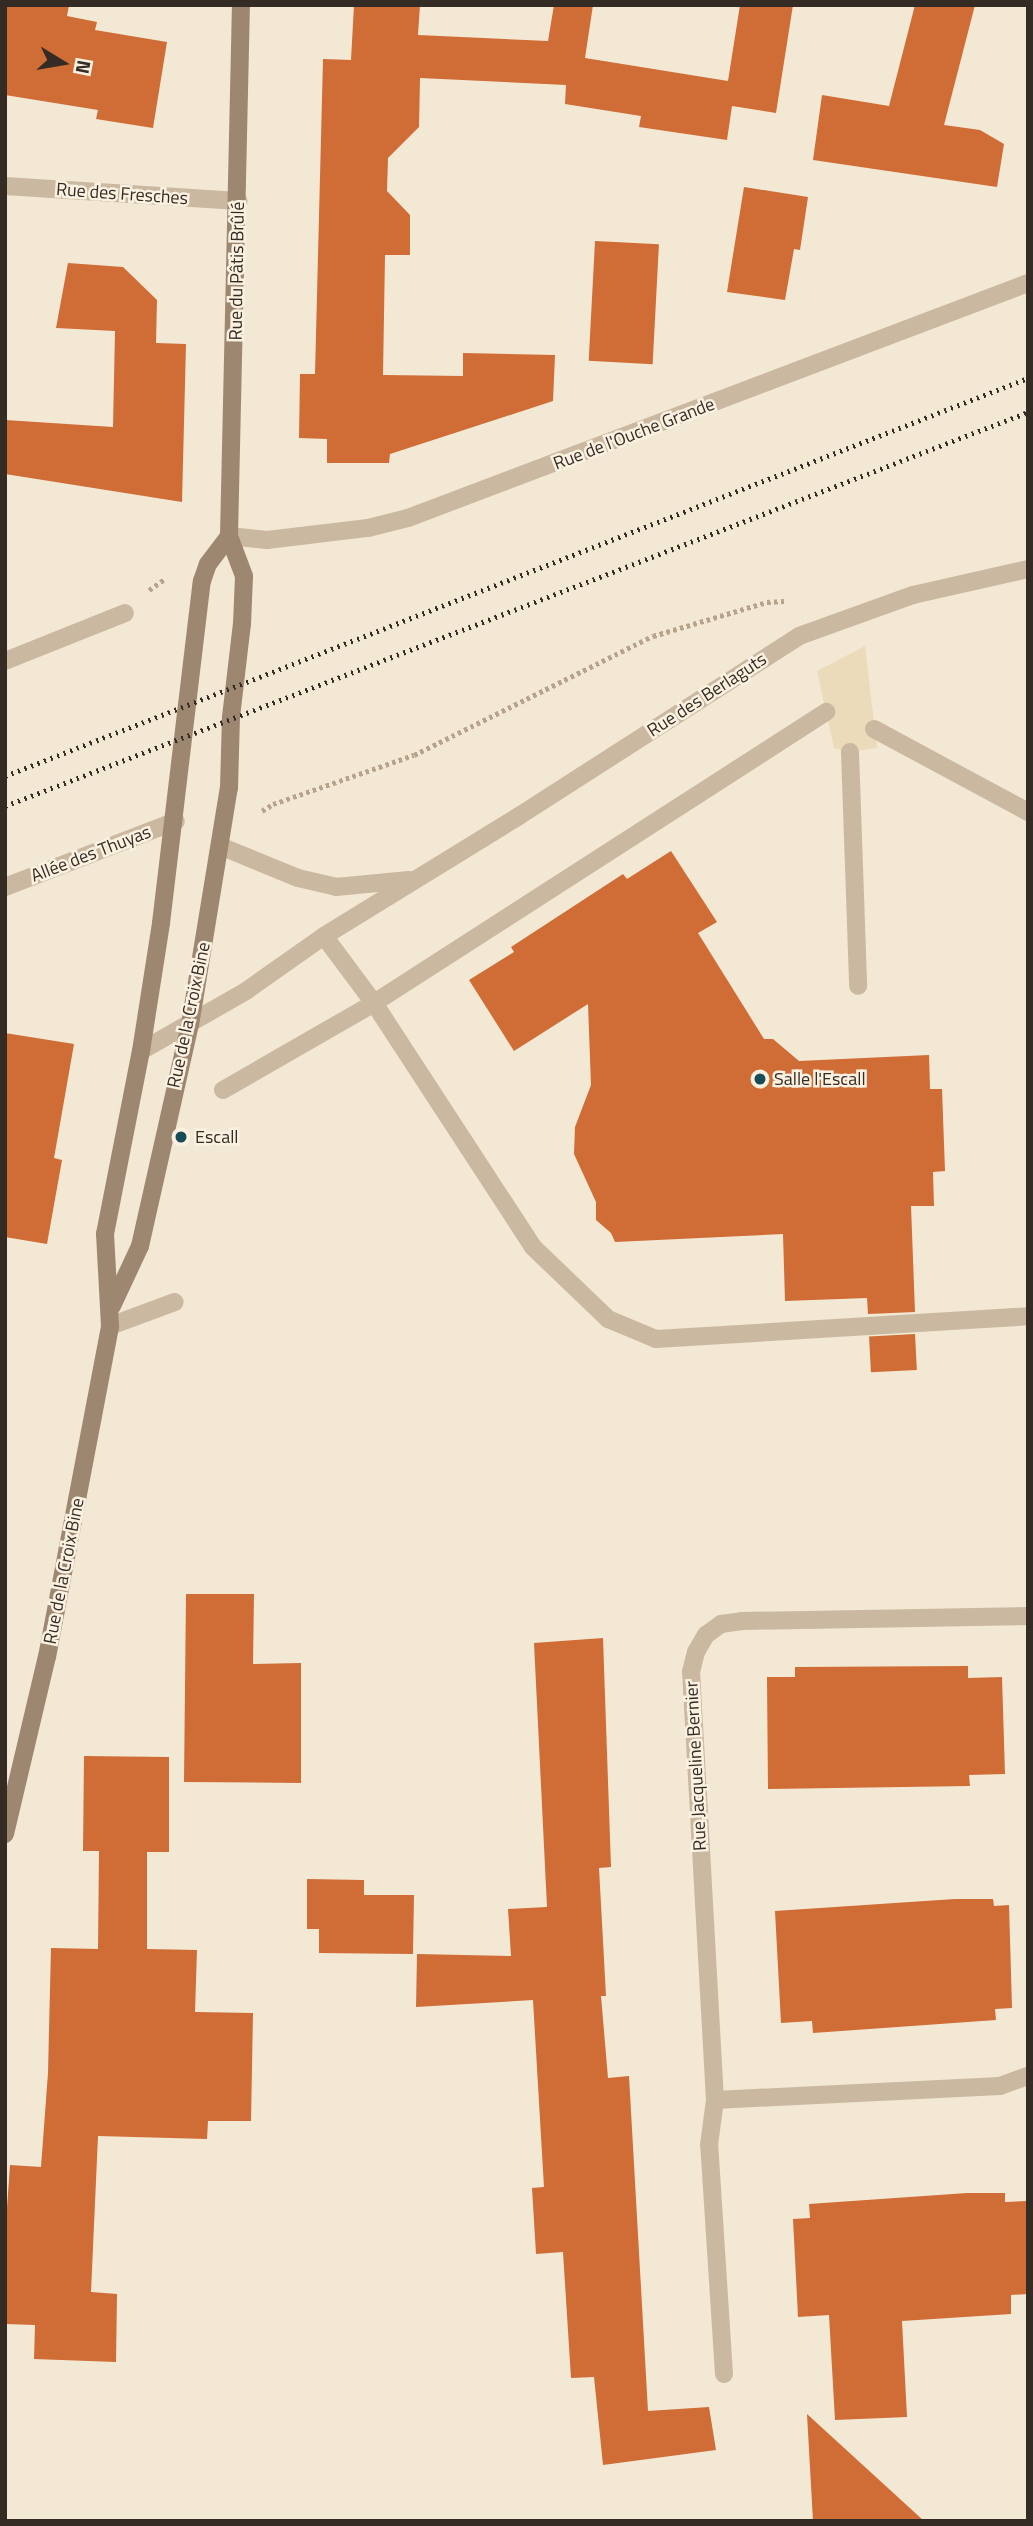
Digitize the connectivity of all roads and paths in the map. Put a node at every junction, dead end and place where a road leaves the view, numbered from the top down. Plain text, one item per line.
1 (241, 5) edge
2 (5, 186) edge
3 (239, 201) junction
4 (1028, 283) edge
5 (229, 536) junction
6 (1028, 569) edge
7 (125, 613) dead end
8 (828, 624) junction
9 (5, 661) edge
10 (826, 712) dead end
11 (231, 717) joint
12 (874, 729) dead end
13 (850, 752) dead end
14 (273, 803) dead end
15 (1028, 811) edge
16 (176, 821) junction
17 (220, 846) junction
18 (413, 880) junction
19 (5, 887) edge
20 (324, 936) junction
21 (858, 986) dead end
22 (374, 1003) junction
23 (190, 1025) junction
24 (141, 1051) junction
25 (223, 1090) dead end
26 (174, 1302) dead end
27 (111, 1306) junction
28 (1028, 1316) edge
29 (110, 1326) junction
30 (1028, 1616) edge
31 (5, 1834) edge
32 (1028, 2076) edge
33 (715, 2100) junction
34 (724, 2374) dead end

1 - 3 street, Rue du Pâtis Brûlé
2 - 3 street, Rue des Fresches
3 - 5 street, Rue du Pâtis Brûlé
4 - 5 street, Rue de l'Ouche Grande
5 - 11 street, Rue du Pâtis Brûlé
5 - 16 street, Rue de la Croix Bine
6 - 8 street, Rue des Berlaguts
7 - 9 street
8 - 14 path
8 - 18 street, Rue des Berlaguts
10 - 22 street
11 - 17 street, Rue de la Croix Bine
12 - 15 street
13 - 21 street
16 - 19 street, Allée des Thuyas
16 - 24 street, Rue de la Croix Bine
17 - 18 street, Rue des Berlaguts
17 - 23 street, Rue de la Croix Bine
18 - 20 street, Rue des Berlaguts
20 - 22 street
20 - 23 street, Rue des Berlaguts
22 - 25 street
22 - 28 street
23 - 24 street, Rue des Berlaguts
23 - 27 street, Rue de la Croix Bine
24 - 27 street, Rue de la Croix Bine
26 - 29 street
27 - 29 street, Rue de la Croix Bine
29 - 31 street, Rue de la Croix Bine
30 - 33 street, Rue Jacqueline Bernier
32 - 33 street
33 - 34 street, Rue Jacqueline Bernier

